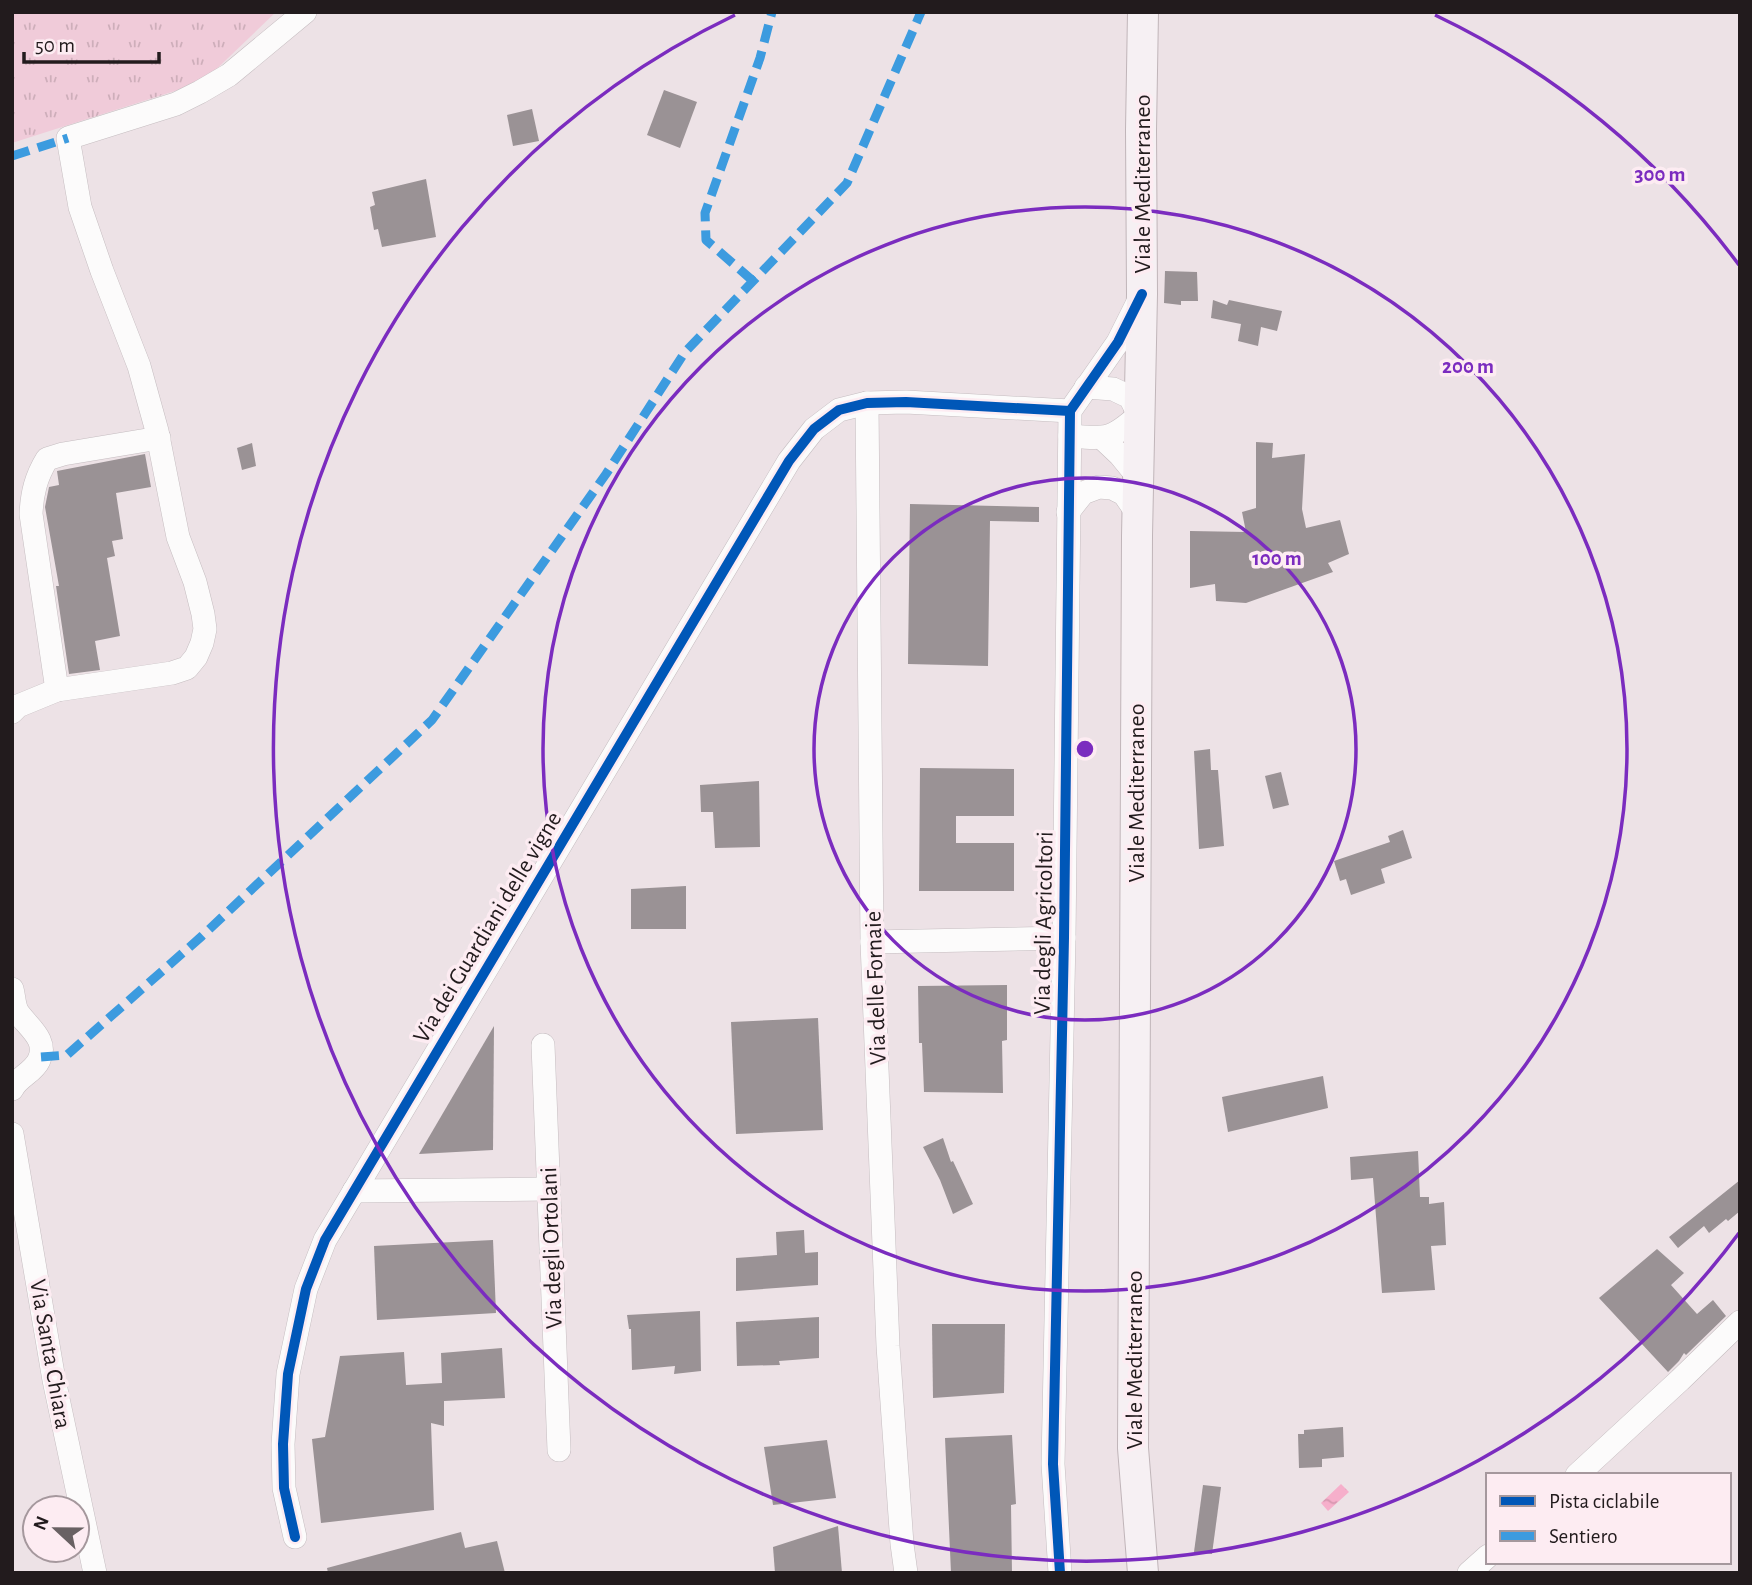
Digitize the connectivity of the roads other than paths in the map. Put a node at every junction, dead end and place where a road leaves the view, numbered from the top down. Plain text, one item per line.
1 (305, 12) edge
2 (1143, 12) edge
3 (1142, 295) junction
4 (1086, 387) junction
5 (867, 402) junction
6 (1070, 411) junction
7 (1139, 415) junction
8 (1070, 436) junction
9 (159, 438) junction
10 (1103, 439) junction
11 (1138, 477) junction
12 (1068, 512) junction
13 (1137, 513) junction
14 (57, 690) junction
15 (12, 712) edge
16 (1064, 938) junction
17 (872, 942) junction
18 (12, 989) edge
19 (543, 1045) dead end
20 (12, 1089) edge
21 (12, 1134) edge
22 (549, 1189) junction
23 (354, 1191) junction
24 (1740, 1322) edge
25 (559, 1450) dead end
26 (1579, 1473) edge
27 (295, 1537) dead end
28 (1486, 1558) edge
29 (95, 1573) edge
30 (906, 1573) edge
31 (1060, 1573) edge
32 (1143, 1573) edge
33 (1469, 1573) edge

1 - 9 street
2 - 3 main road, Viale Mediterraneo
3 - 4 street
3 - 7 main road, Viale Mediterraneo
4 - 6 street
4 - 7 street
5 - 6 street, Via dei Guardiani delle vigne
5 - 17 street, Via delle Fornaie
5 - 23 street, Via dei Guardiani delle vigne
6 - 8 street, Via degli Agricoltori
7 - 10 street
7 - 11 main road, Viale Mediterraneo
8 - 10 street
8 - 12 street, Via degli Agricoltori
9 - 14 street
9 - 14 street
10 - 11 street
11 - 13 main road, Viale Mediterraneo
12 - 13 street
12 - 16 street, Via degli Agricoltori
13 - 32 main road, Viale Mediterraneo
14 - 15 street
16 - 17 street
16 - 31 street, Via degli Agricoltori
17 - 30 street, Via delle Fornaie
18 - 20 street
19 - 22 street, Via degli Ortolani
21 - 29 street, Via Santa Chiara
22 - 23 street
22 - 25 street, Via degli Ortolani
23 - 27 street, Via dei Guardiani delle vigne
24 - 26 street
28 - 33 street

